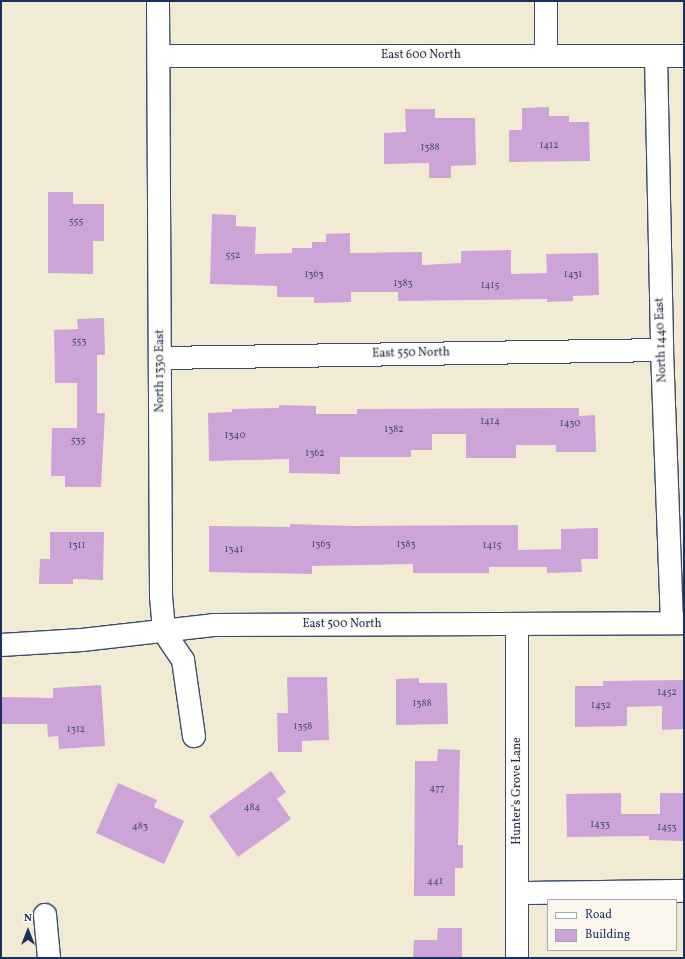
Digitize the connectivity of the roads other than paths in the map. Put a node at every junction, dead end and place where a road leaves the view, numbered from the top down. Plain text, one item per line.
1 (158, 1) edge
2 (546, 1) edge
3 (159, 56) junction
4 (546, 56) junction
5 (656, 56) junction
6 (684, 56) edge
7 (662, 350) junction
8 (161, 358) junction
9 (678, 623) edge
10 (517, 624) junction
11 (164, 632) junction
12 (1, 645) edge
13 (194, 736) dead end
14 (684, 891) edge
15 (518, 892) junction
16 (45, 915) dead end
17 (49, 958) edge
18 (517, 958) edge

1 - 3 street, North 1330 East
2 - 4 street
3 - 4 street, East 600 North
3 - 8 street, North 1330 East
4 - 5 street, East 600 North
5 - 6 street, East 600 North
5 - 7 street, North 1440 East
7 - 8 street, East 550 North
7 - 9 street, North 1440 East
8 - 11 street, North 1330 East
9 - 10 street, East 500 North
10 - 11 street, East 500 North
10 - 15 street, Hunter's Grove Lane
11 - 12 street, East 500 North
11 - 13 street, North 1330 East
14 - 15 street
15 - 18 street, Hunter's Grove Lane
16 - 17 street

